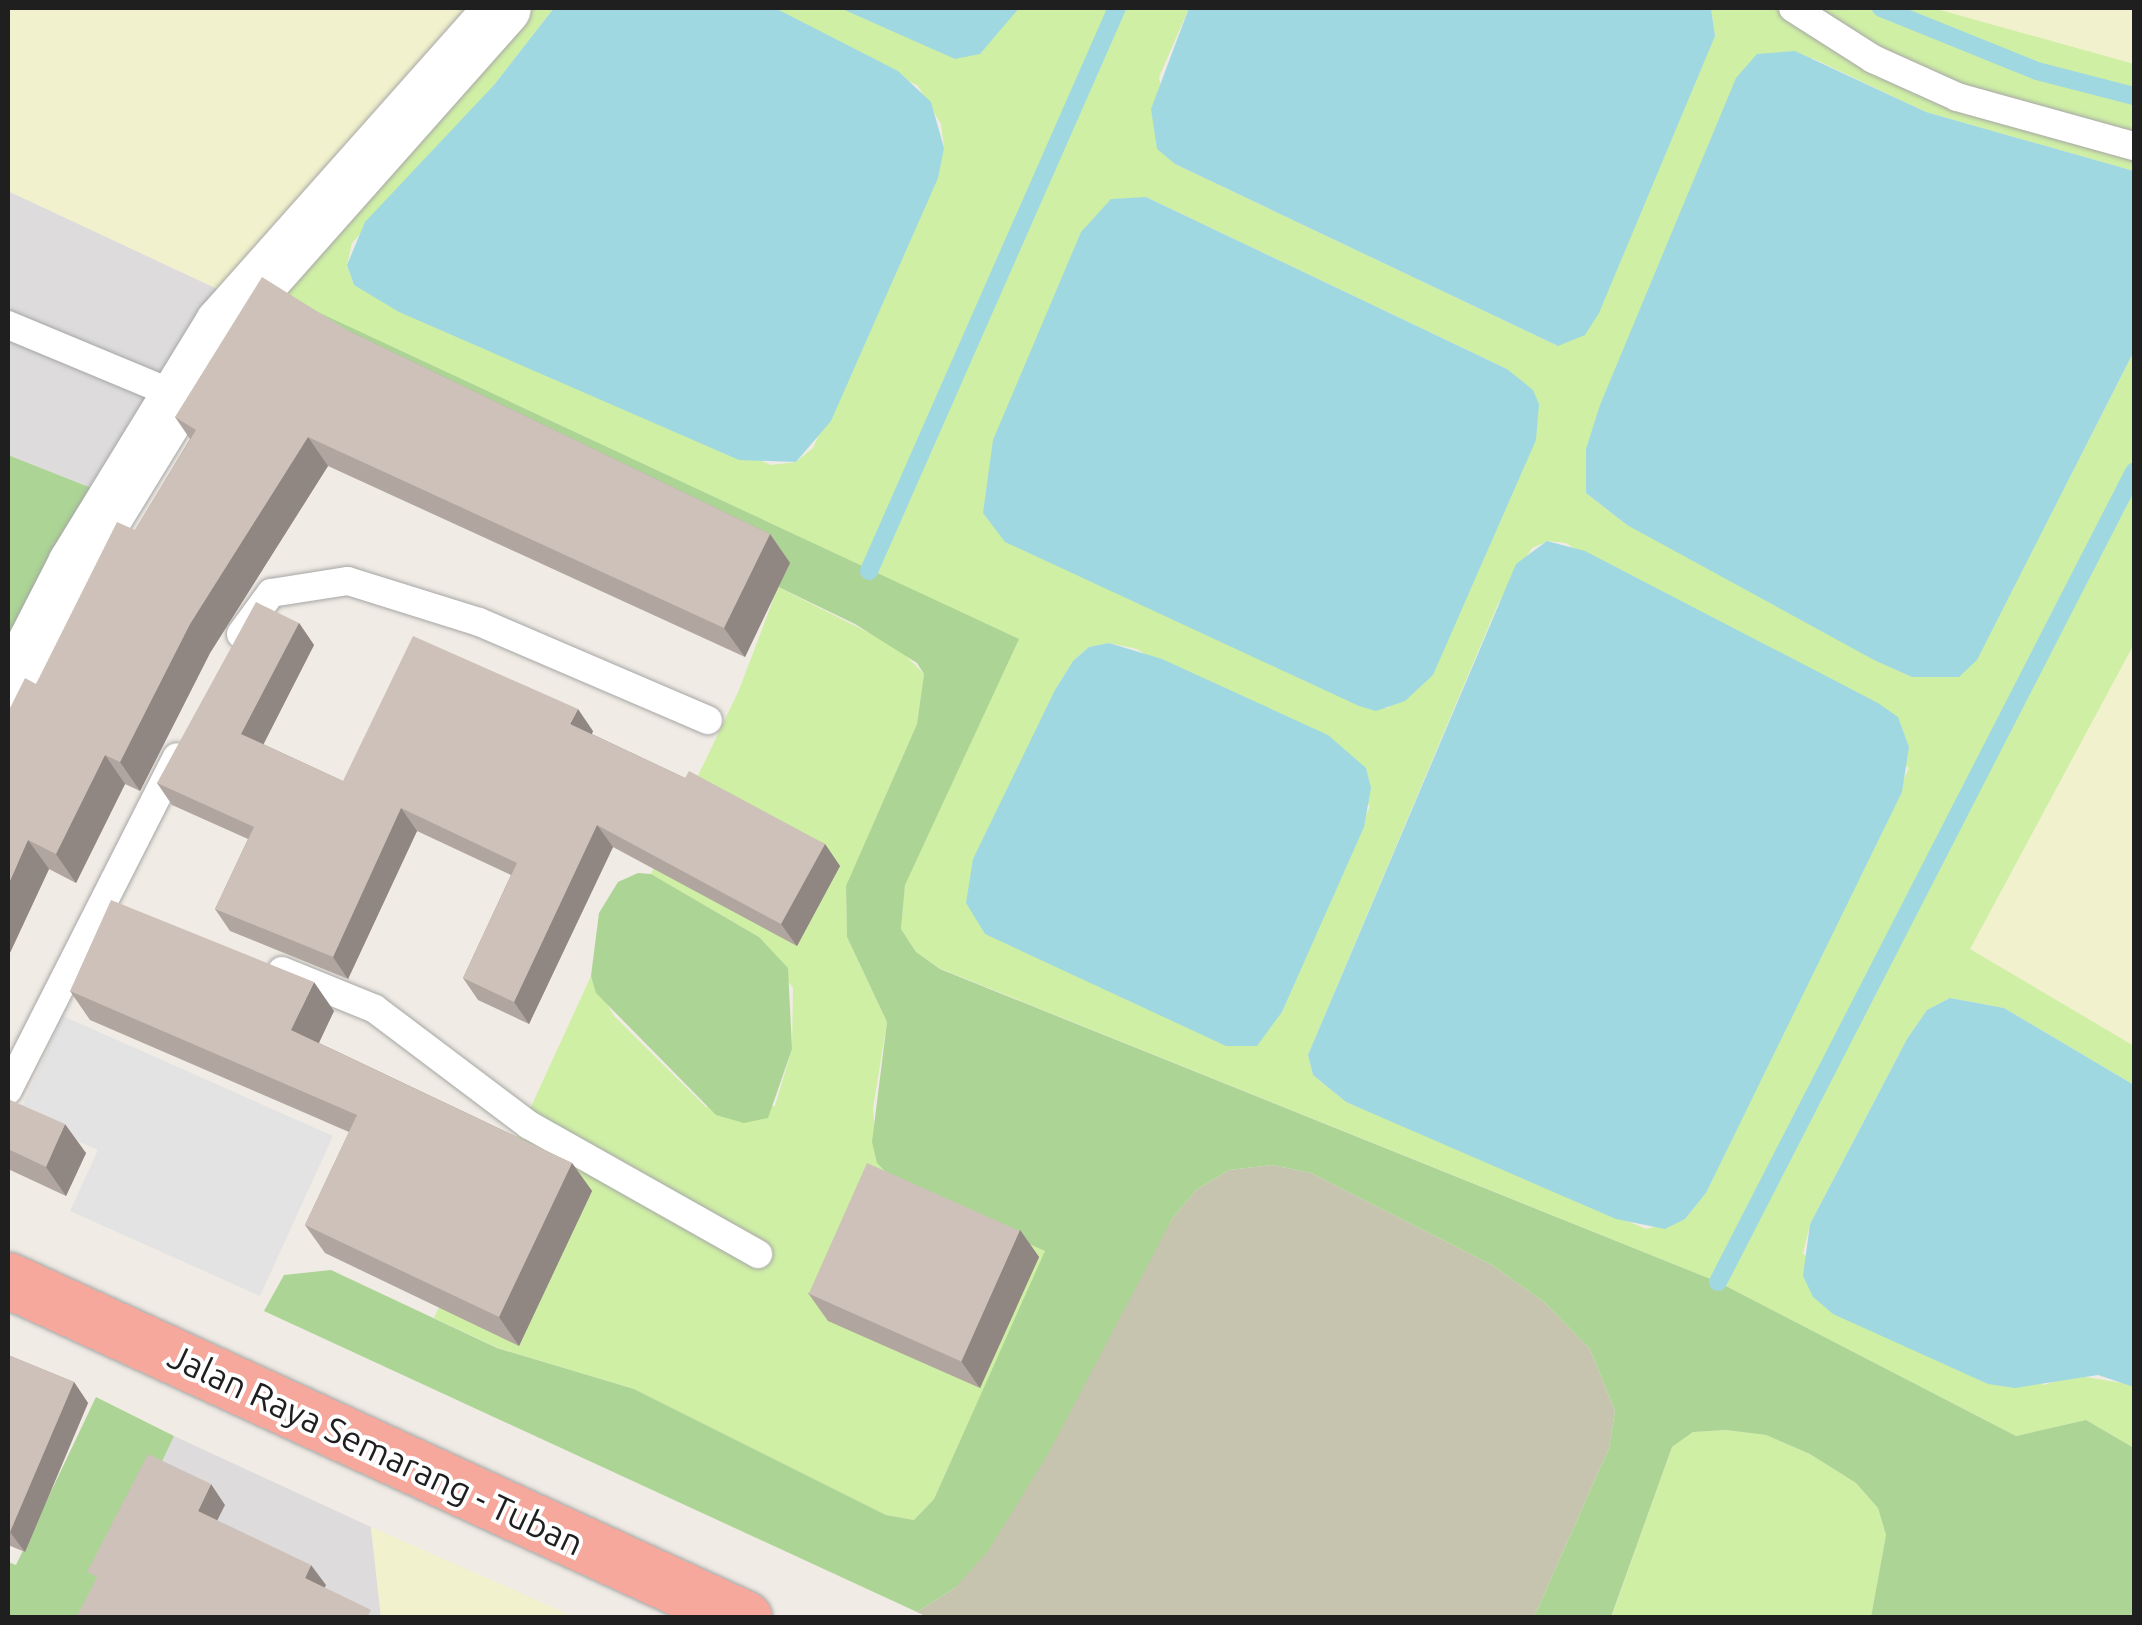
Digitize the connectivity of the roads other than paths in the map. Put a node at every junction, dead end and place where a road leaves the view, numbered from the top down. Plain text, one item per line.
1 (503, 8) edge
2 (1793, 8) edge
3 (2134, 146) edge
4 (8, 325) edge
5 (176, 395) junction
6 (226, 660) edge
7 (8, 695) edge
8 (708, 720) dead end
9 (192, 729) edge
10 (105, 899) junction
11 (141, 914) edge
12 (249, 958) edge
13 (8, 1090) edge
14 (758, 1254) dead end
15 (8, 1280) edge
16 (744, 1618) edge

1 - 5 street
2 - 3 lane
4 - 5 lane
5 - 7 street
6 - 8 lane
9 - 10 lane
10 - 11 lane
10 - 13 lane
12 - 14 lane
15 - 16 highway, Jalan Raya Semarang - Tuban

